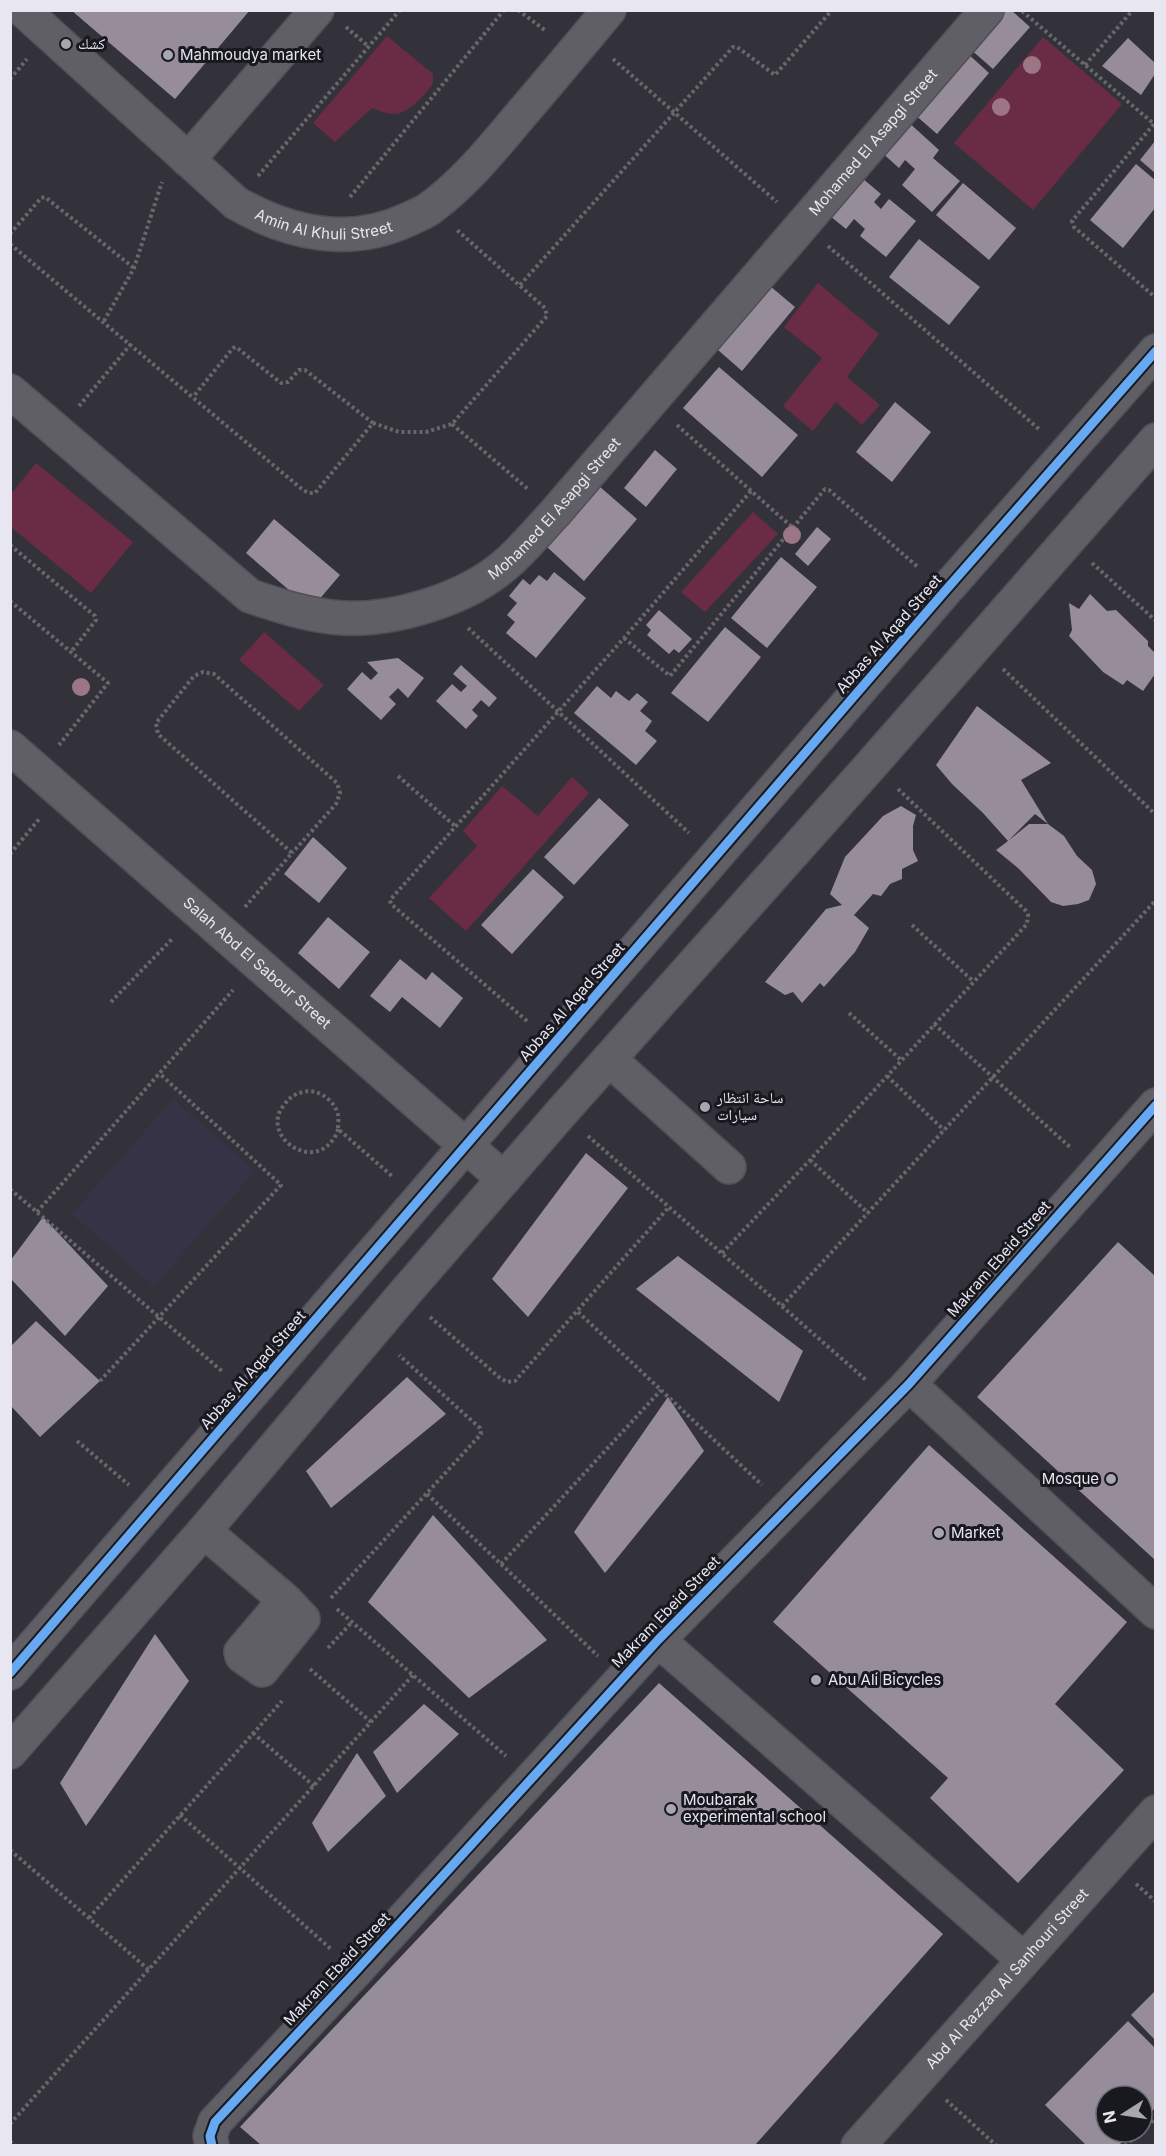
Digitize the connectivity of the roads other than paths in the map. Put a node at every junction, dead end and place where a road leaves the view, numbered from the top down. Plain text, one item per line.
1 (23, 10) edge
2 (317, 10) edge
3 (609, 10) edge
4 (987, 10) edge
5 (181, 154) junction
6 (1155, 351) edge
7 (10, 391) edge
8 (1155, 440) edge
9 (10, 747) edge
10 (609, 1059) junction
11 (1155, 1105) edge
12 (467, 1147) junction
13 (729, 1167) dead end
14 (504, 1179) junction
15 (900, 1393) junction
16 (204, 1531) junction
17 (285, 1600) dead end
18 (1155, 1612) edge
19 (658, 1640) junction
20 (10, 1673) edge
21 (10, 1752) edge
22 (1155, 1812) edge
23 (1024, 1960) junction
24 (212, 2145) edge
25 (858, 2145) edge

1 - 5 street, Amin Al Khuli Street
2 - 5 street
3 - 5 street, Amin Al Khuli Street
4 - 7 street, Mohamed El Asapgi Street
6 - 12 street, Abbas Al Aqad Street
8 - 10 street
9 - 12 street, Salah Abd El Sabour Street
10 - 13 street
10 - 14 street
11 - 15 street, Makram Ebeid Street
12 - 14 street, Salah Abd El Sabour Street
12 - 20 street, Abbas Al Aqad Street
14 - 16 street
15 - 18 street
15 - 19 street, Makram Ebeid Street
16 - 17 street
16 - 21 street
19 - 23 street
19 - 24 street, Makram Ebeid Street
22 - 23 street, Abd Al Razzaq Al Sanhouri Street
23 - 25 street, Abd Al Razzaq Al Sanhouri Street

